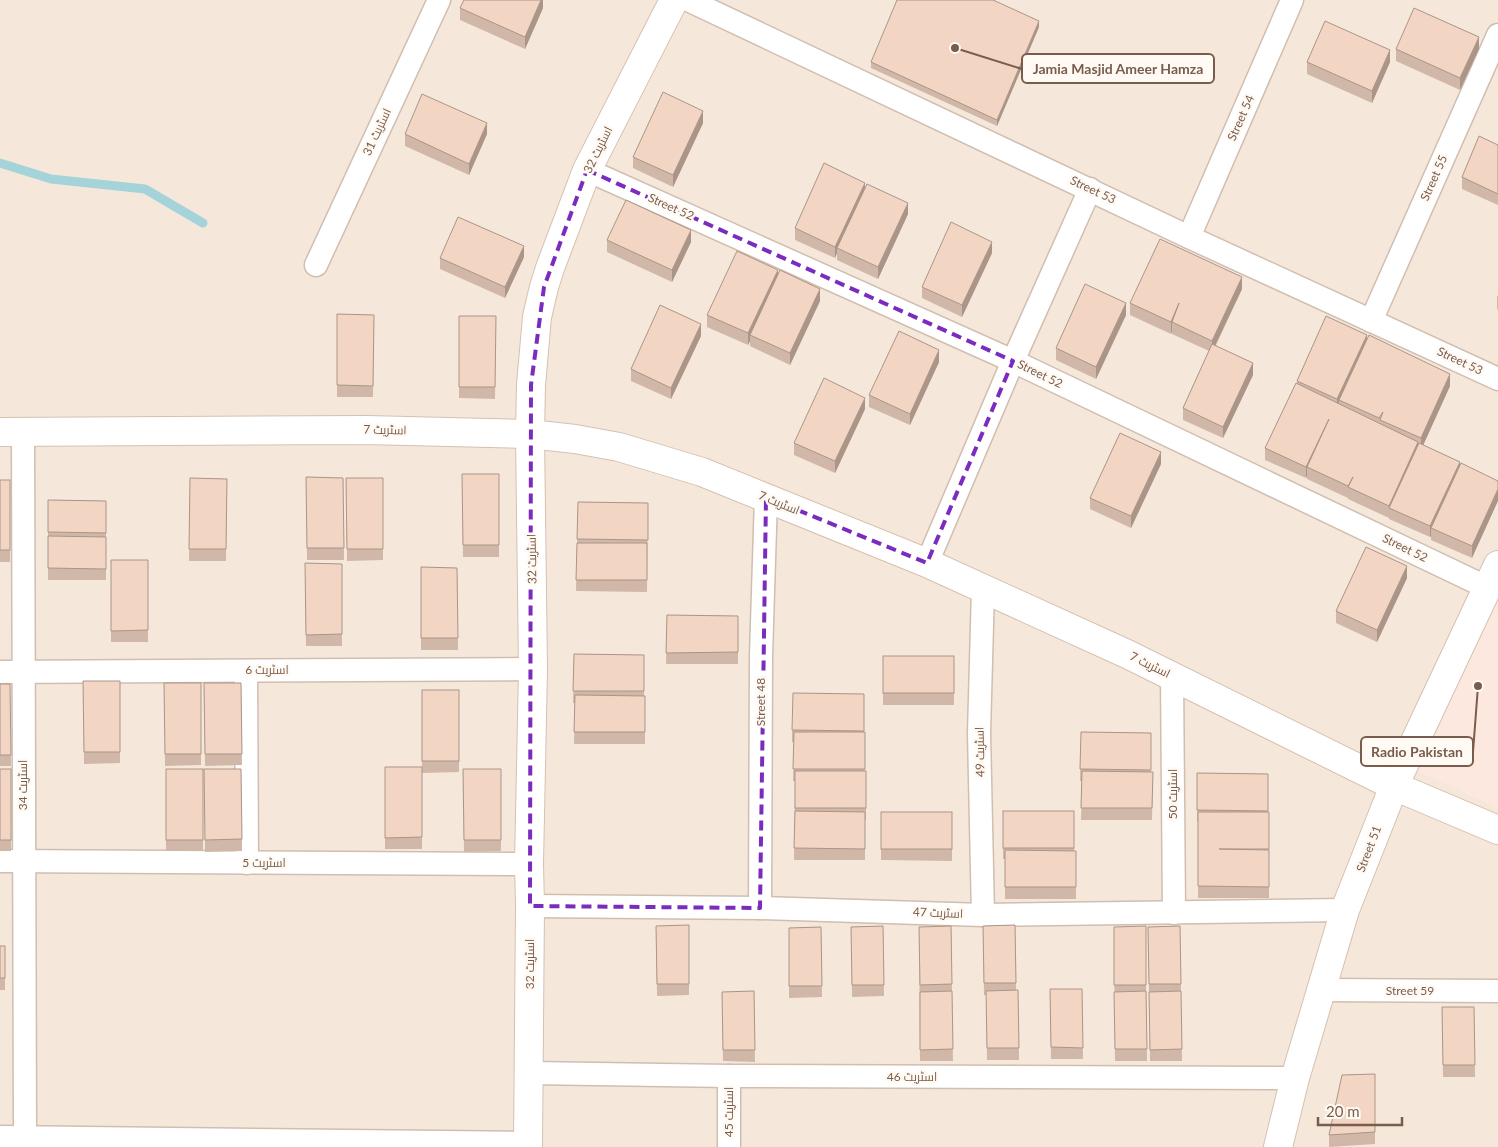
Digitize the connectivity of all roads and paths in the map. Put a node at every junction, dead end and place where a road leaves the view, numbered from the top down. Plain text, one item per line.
1 (439, 0) edge
2 (674, 0) edge
3 (688, 0) edge
4 (1292, 0) edge
5 (1498, 35) edge
6 (587, 170) junction
7 (1090, 189) junction
8 (1189, 236) junction
9 (316, 264) dead end
10 (1371, 321) junction
11 (1013, 361) junction
12 (1498, 379) edge
13 (11, 432) edge
14 (530, 434) junction
15 (766, 497) junction
16 (927, 563) junction
17 (1493, 576) edge
18 (983, 589) junction
19 (533, 669) junction
20 (246, 670) junction
21 (0, 672) edge
22 (23, 672) junction
23 (1172, 676) junction
24 (1394, 786) junction
25 (1498, 830) edge
26 (0, 862) edge
27 (24, 862) junction
28 (247, 863) junction
29 (529, 864) junction
30 (530, 906) junction
31 (760, 908) junction
32 (1345, 910) junction
33 (1174, 913) junction
34 (983, 915) junction
35 (1322, 990) junction
36 (1498, 991) edge
37 (529, 1073) junction
38 (729, 1076) junction
39 (1295, 1078) junction
40 (0, 1137) edge
41 (25, 1137) junction
42 (528, 1145) edge
43 (729, 1147) edge
44 (1278, 1147) edge

1 - 9 street, اسٹریٹ 31
2 - 6 street, اسٹریٹ 32
3 - 7 street, Street 53
4 - 8 street, Street 54
5 - 10 street, Street 55
6 - 11 street, Street 52
6 - 14 street, اسٹریٹ 32
7 - 8 street, Street 53
7 - 11 street
8 - 10 street, Street 53
10 - 12 street, Street 53
11 - 16 street
11 - 17 street, Street 52
13 - 14 street, اسٹریٹ 7
13 - 22 street, اسٹریٹ 34
14 - 15 street, اسٹریٹ 7
14 - 19 street, اسٹریٹ 32
15 - 16 street, اسٹریٹ 7
15 - 31 street, Street 48
16 - 18 street, اسٹریٹ 7
17 - 24 street, Street 51
18 - 23 street, اسٹریٹ 7
18 - 34 street, اسٹریٹ 49
19 - 20 street, اسٹریٹ 6
19 - 29 street, اسٹریٹ 32
20 - 22 street, اسٹریٹ 6
20 - 28 street
21 - 22 street, اسٹریٹ 6
22 - 27 street, اسٹریٹ 34
23 - 24 street, اسٹریٹ 7
23 - 33 street, اسٹریٹ 50
24 - 25 street, اسٹریٹ 7
24 - 32 street, Street 51
26 - 27 street, اسٹریٹ 5
27 - 28 street, اسٹریٹ 5
27 - 41 street, اسٹریٹ 34
28 - 29 street, اسٹریٹ 5
29 - 30 street, اسٹریٹ 32
30 - 31 street, اسٹریٹ 47
30 - 37 street, اسٹریٹ 32
31 - 34 street, اسٹریٹ 47
32 - 33 street, اسٹریٹ 47
32 - 35 street, Street 51
33 - 34 street, اسٹریٹ 47
35 - 36 street, Street 59
35 - 39 street, Street 51
37 - 38 street, اسٹریٹ 46
37 - 42 street, اسٹریٹ 32
38 - 39 street, اسٹریٹ 46
38 - 43 street, اسٹریٹ 45
39 - 44 street, Street 51
40 - 41 street
41 - 42 street

